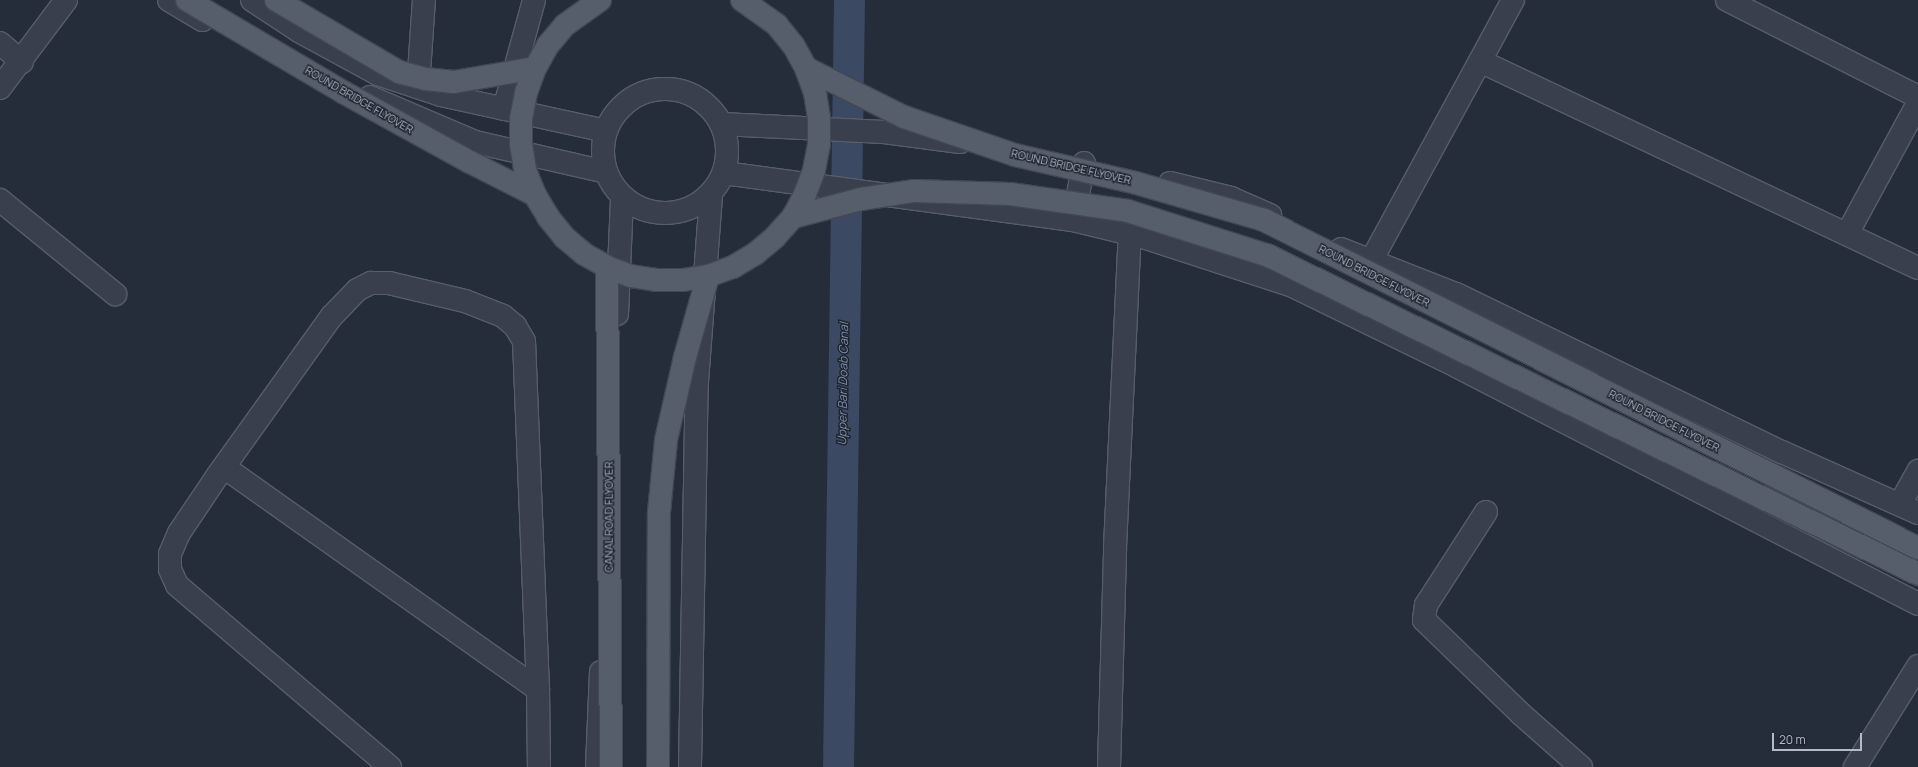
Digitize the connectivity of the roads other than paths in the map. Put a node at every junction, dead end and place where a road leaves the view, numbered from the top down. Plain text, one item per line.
1 (66, 0) edge
2 (169, 0) edge
3 (187, 0) edge
4 (252, 0) edge
5 (276, 0) edge
6 (424, 0) edge
7 (534, 0) edge
8 (600, 0) edge
9 (742, 0) edge
10 (1513, 0) edge
11 (1727, 0) edge
12 (0, 43) edge
13 (1480, 61) junction
14 (22, 62) junction
15 (535, 68) junction
16 (806, 68) junction
17 (418, 87) junction
18 (0, 88) edge
19 (1918, 97) edge
20 (1918, 103) edge
21 (504, 109) junction
22 (722, 124) junction
23 (606, 131) junction
24 (1084, 163) junction
25 (606, 172) junction
26 (724, 173) junction
27 (711, 194) junction
28 (534, 195) junction
29 (622, 198) junction
30 (0, 200) edge
31 (792, 217) junction
32 (1073, 220) junction
33 (1130, 234) junction
34 (1847, 234) junction
35 (1371, 261) junction
36 (607, 267) junction
37 (1918, 268) edge
38 (708, 276) junction
39 (115, 294) dead end
40 (224, 467) junction
41 (1918, 471) edge
42 (1909, 508) edge
43 (1486, 512) dead end
44 (1918, 548) edge
45 (1918, 574) edge
46 (1918, 604) edge
47 (1918, 666) edge
48 (538, 689) junction
49 (390, 767) edge
50 (539, 767) edge
51 (597, 767) edge
52 (611, 767) edge
53 (658, 767) edge
54 (690, 767) edge
55 (1109, 767) edge
56 (1581, 767) edge
57 (1855, 767) edge

1 - 14 street
2 - 25 street
3 - 28 main road, ROUND BRIDGE FLYOVER, bridge
4 - 17 street
5 - 15 main road, bridge
6 - 17 street
7 - 21 street
8 - 15 main road, bridge
9 - 16 main road, bridge
10 - 13 street
11 - 19 street
12 - 14 street
13 - 34 street
13 - 35 street
14 - 18 street
15 - 28 main road, bridge
16 - 31 main road, bridge
16 - 44 main road, ROUND BRIDGE FLYOVER, bridge
17 - 21 street
20 - 34 street
21 - 23 street
22 - 23 street
22 - 24 street, bridge
22 - 26 street
23 - 25 street
24 - 32 street
24 - 35 street
25 - 29 street
26 - 27 street
26 - 32 street, bridge
27 - 29 street
27 - 54 street
28 - 36 main road, bridge
29 - 51 street
30 - 39 street
31 - 38 main road, bridge
31 - 45 main road, bridge
32 - 33 street
33 - 46 street
33 - 55 street
34 - 37 street
35 - 42 street
36 - 38 main road, bridge
36 - 52 main road, CANAL ROAD FLYOVER, bridge
38 - 53 main road, bridge
40 - 48 street
40 - 48 street
40 - 49 street
41 - 42 street
43 - 56 street
47 - 57 street
48 - 50 street

